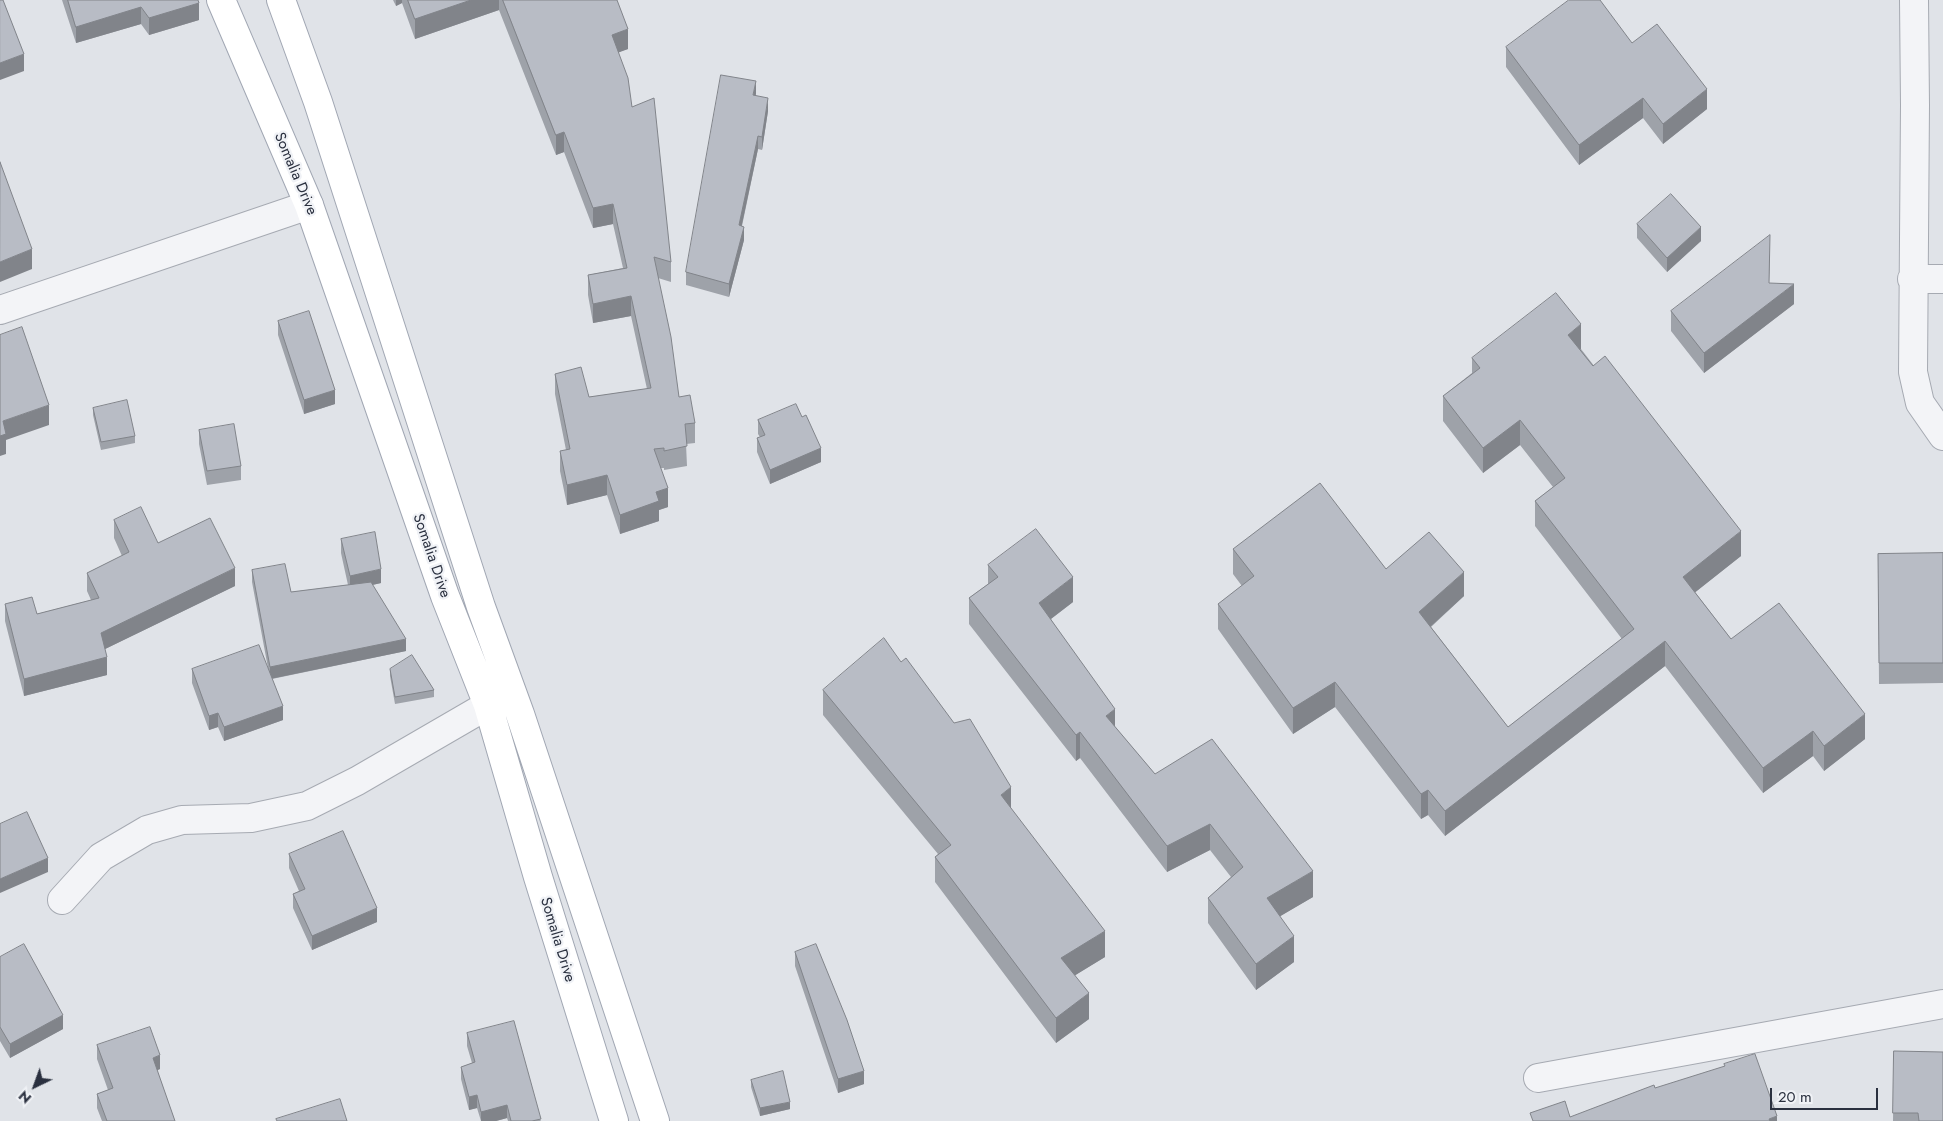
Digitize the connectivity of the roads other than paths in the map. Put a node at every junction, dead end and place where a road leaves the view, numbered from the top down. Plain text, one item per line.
1 (221, 0) edge
2 (281, 0) edge
3 (1914, 0) edge
4 (309, 205) junction
5 (1912, 279) junction
6 (1943, 279) edge
7 (0, 310) edge
8 (1943, 436) edge
9 (488, 705) junction
10 (62, 900) dead end
11 (1943, 1004) edge
12 (1538, 1078) dead end
13 (614, 1121) edge
14 (655, 1121) edge

1 - 4 main road, Somalia Drive
2 - 14 main road, Somalia Drive
3 - 5 street
4 - 7 street
4 - 9 main road, Somalia Drive
5 - 6 street
5 - 8 street
9 - 10 street
9 - 13 main road, Somalia Drive
11 - 12 street

